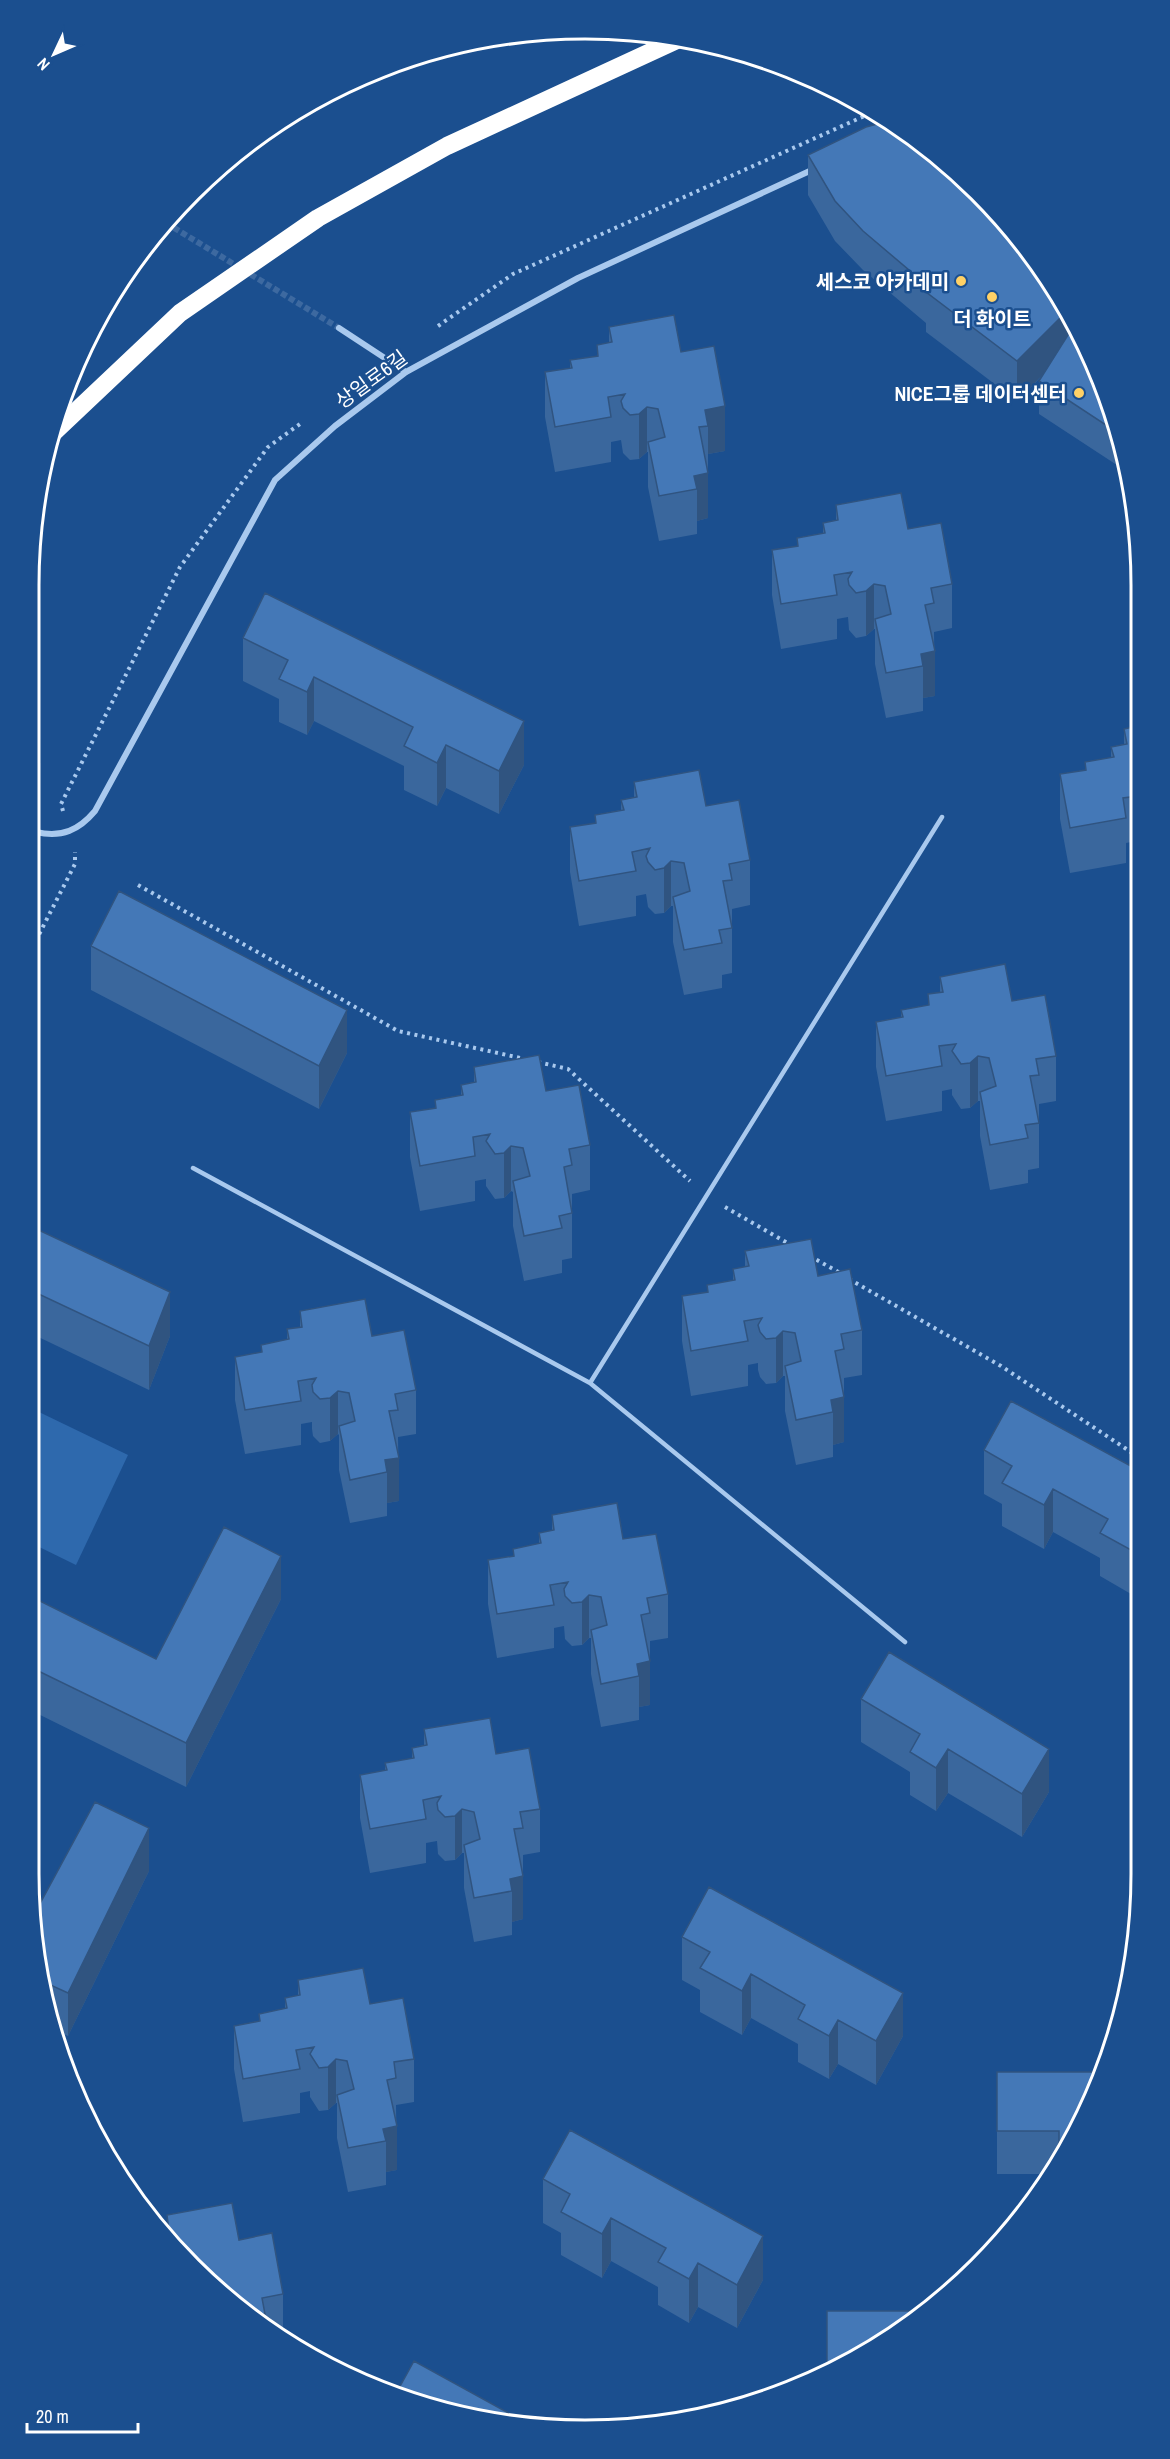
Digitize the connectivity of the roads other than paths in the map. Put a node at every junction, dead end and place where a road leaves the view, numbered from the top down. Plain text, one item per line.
1 (665, 45) edge
2 (818, 167) edge
3 (339, 328) tunnel mouth
4 (406, 372) junction
5 (64, 423) edge
6 (942, 817) dead end
7 (39, 833) edge
8 (194, 1168) dead end
9 (590, 1383) junction
10 (905, 1642) dead end

1 - 5 highway
2 - 4 street, 상일로6길
3 - 4 street
4 - 7 street, 상일로6길
6 - 9 lane
8 - 9 lane
9 - 10 lane

